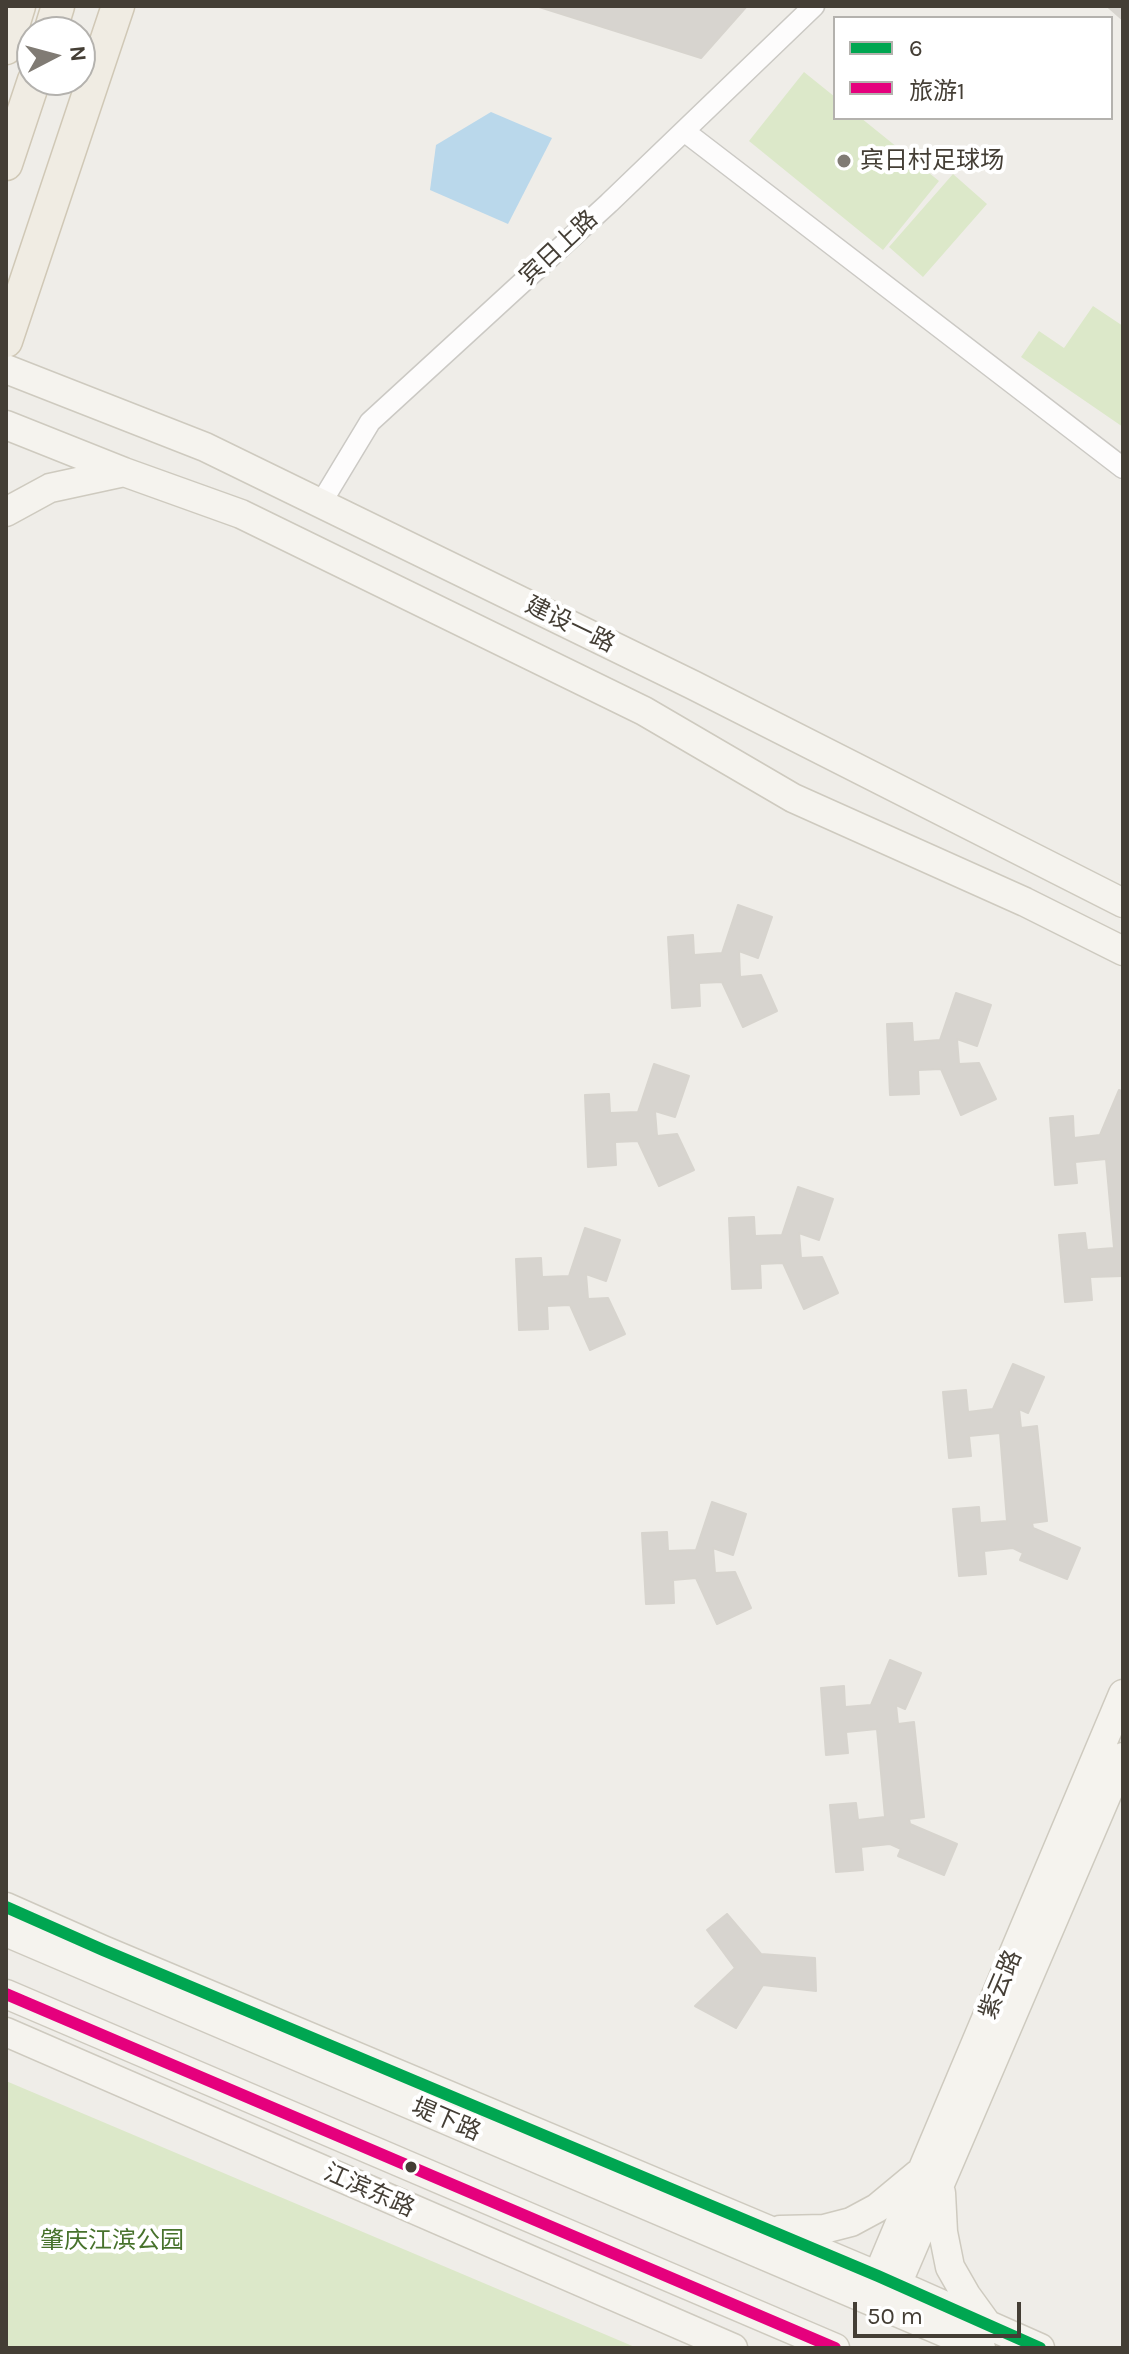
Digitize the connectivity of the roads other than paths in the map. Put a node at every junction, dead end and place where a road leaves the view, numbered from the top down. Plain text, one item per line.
1 (19, 6) edge
2 (118, 6) edge
3 (814, 6) edge
4 (6, 48) edge
5 (29, 96) edge
6 (684, 131) junction
7 (6, 164) edge
8 (6, 341) edge
9 (6, 369) edge
10 (6, 425) edge
11 (1123, 468) edge
12 (124, 472) junction
13 (321, 503) junction
14 (6, 512) edge
15 (1123, 903) edge
16 (1123, 951) edge
17 (1123, 1694) edge
18 (1123, 1757) edge
19 (6, 1907) edge
20 (6, 1932) edge
21 (6, 1994) edge
22 (6, 2032) edge
23 (931, 2178) junction
24 (771, 2231) junction
25 (883, 2292) junction
26 (984, 2336) edge
27 (733, 2348) edge
28 (835, 2348) edge
29 (1040, 2348) edge

1 - 4 main road
2 - 8 main road
3 - 6 street, 宾日上路
5 - 7 main road
6 - 11 street
6 - 13 street, 宾日上路
9 - 13 main road, 建设一路
10 - 12 main road, 建设一路
12 - 14 main road
12 - 16 main road, 建设一路
13 - 15 main road, 建设一路
17 - 23 main road, 紫云路
18 - 23 main road, 紫云路
19 - 24 main road, 堤下路
20 - 25 main road, 堤下路
21 - 28 main road, 江滨东路
22 - 27 main road, 江滨东路
23 - 24 main road
23 - 25 main road, 紫云路
23 - 26 main road
24 - 25 main road, 堤下路
25 - 26 main road
26 - 29 main road

